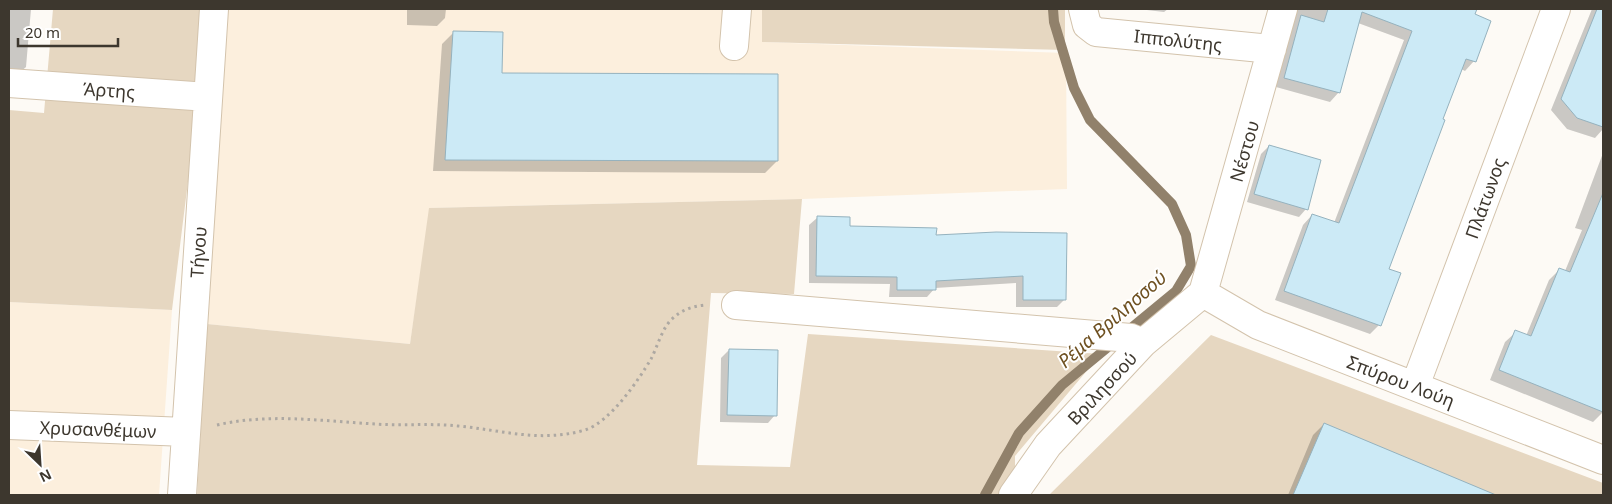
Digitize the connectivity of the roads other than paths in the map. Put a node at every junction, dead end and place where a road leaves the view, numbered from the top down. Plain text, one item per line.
1 (214, 9) edge
2 (737, 9) edge
3 (1283, 9) edge
4 (1556, 9) edge
5 (1085, 17) edge
6 (734, 46) dead end
7 (1272, 49) junction
8 (9, 83) edge
9 (208, 97) junction
10 (1203, 293) junction
11 (736, 304) road end
12 (1137, 341) junction
13 (1415, 386) junction
14 (9, 425) edge
15 (186, 432) junction
16 (1603, 460) edge
17 (182, 495) edge
18 (1013, 495) edge

1 - 9 street, Τήνου
2 - 6 street
3 - 7 street, Νέστου
4 - 13 street, Πλάτωνος
5 - 7 street, Ιππολύτης
7 - 10 street, Νέστου
8 - 9 street, Άρτης
9 - 15 street, Τήνου
10 - 12 street, Βριλησσού
10 - 13 street, Σπύρου Λούη
11 - 12 street
12 - 18 street, Βριλησσού
13 - 16 street, Σπύρου Λούη
14 - 15 street, Χρυσανθέμων
15 - 17 street, Τήνου

